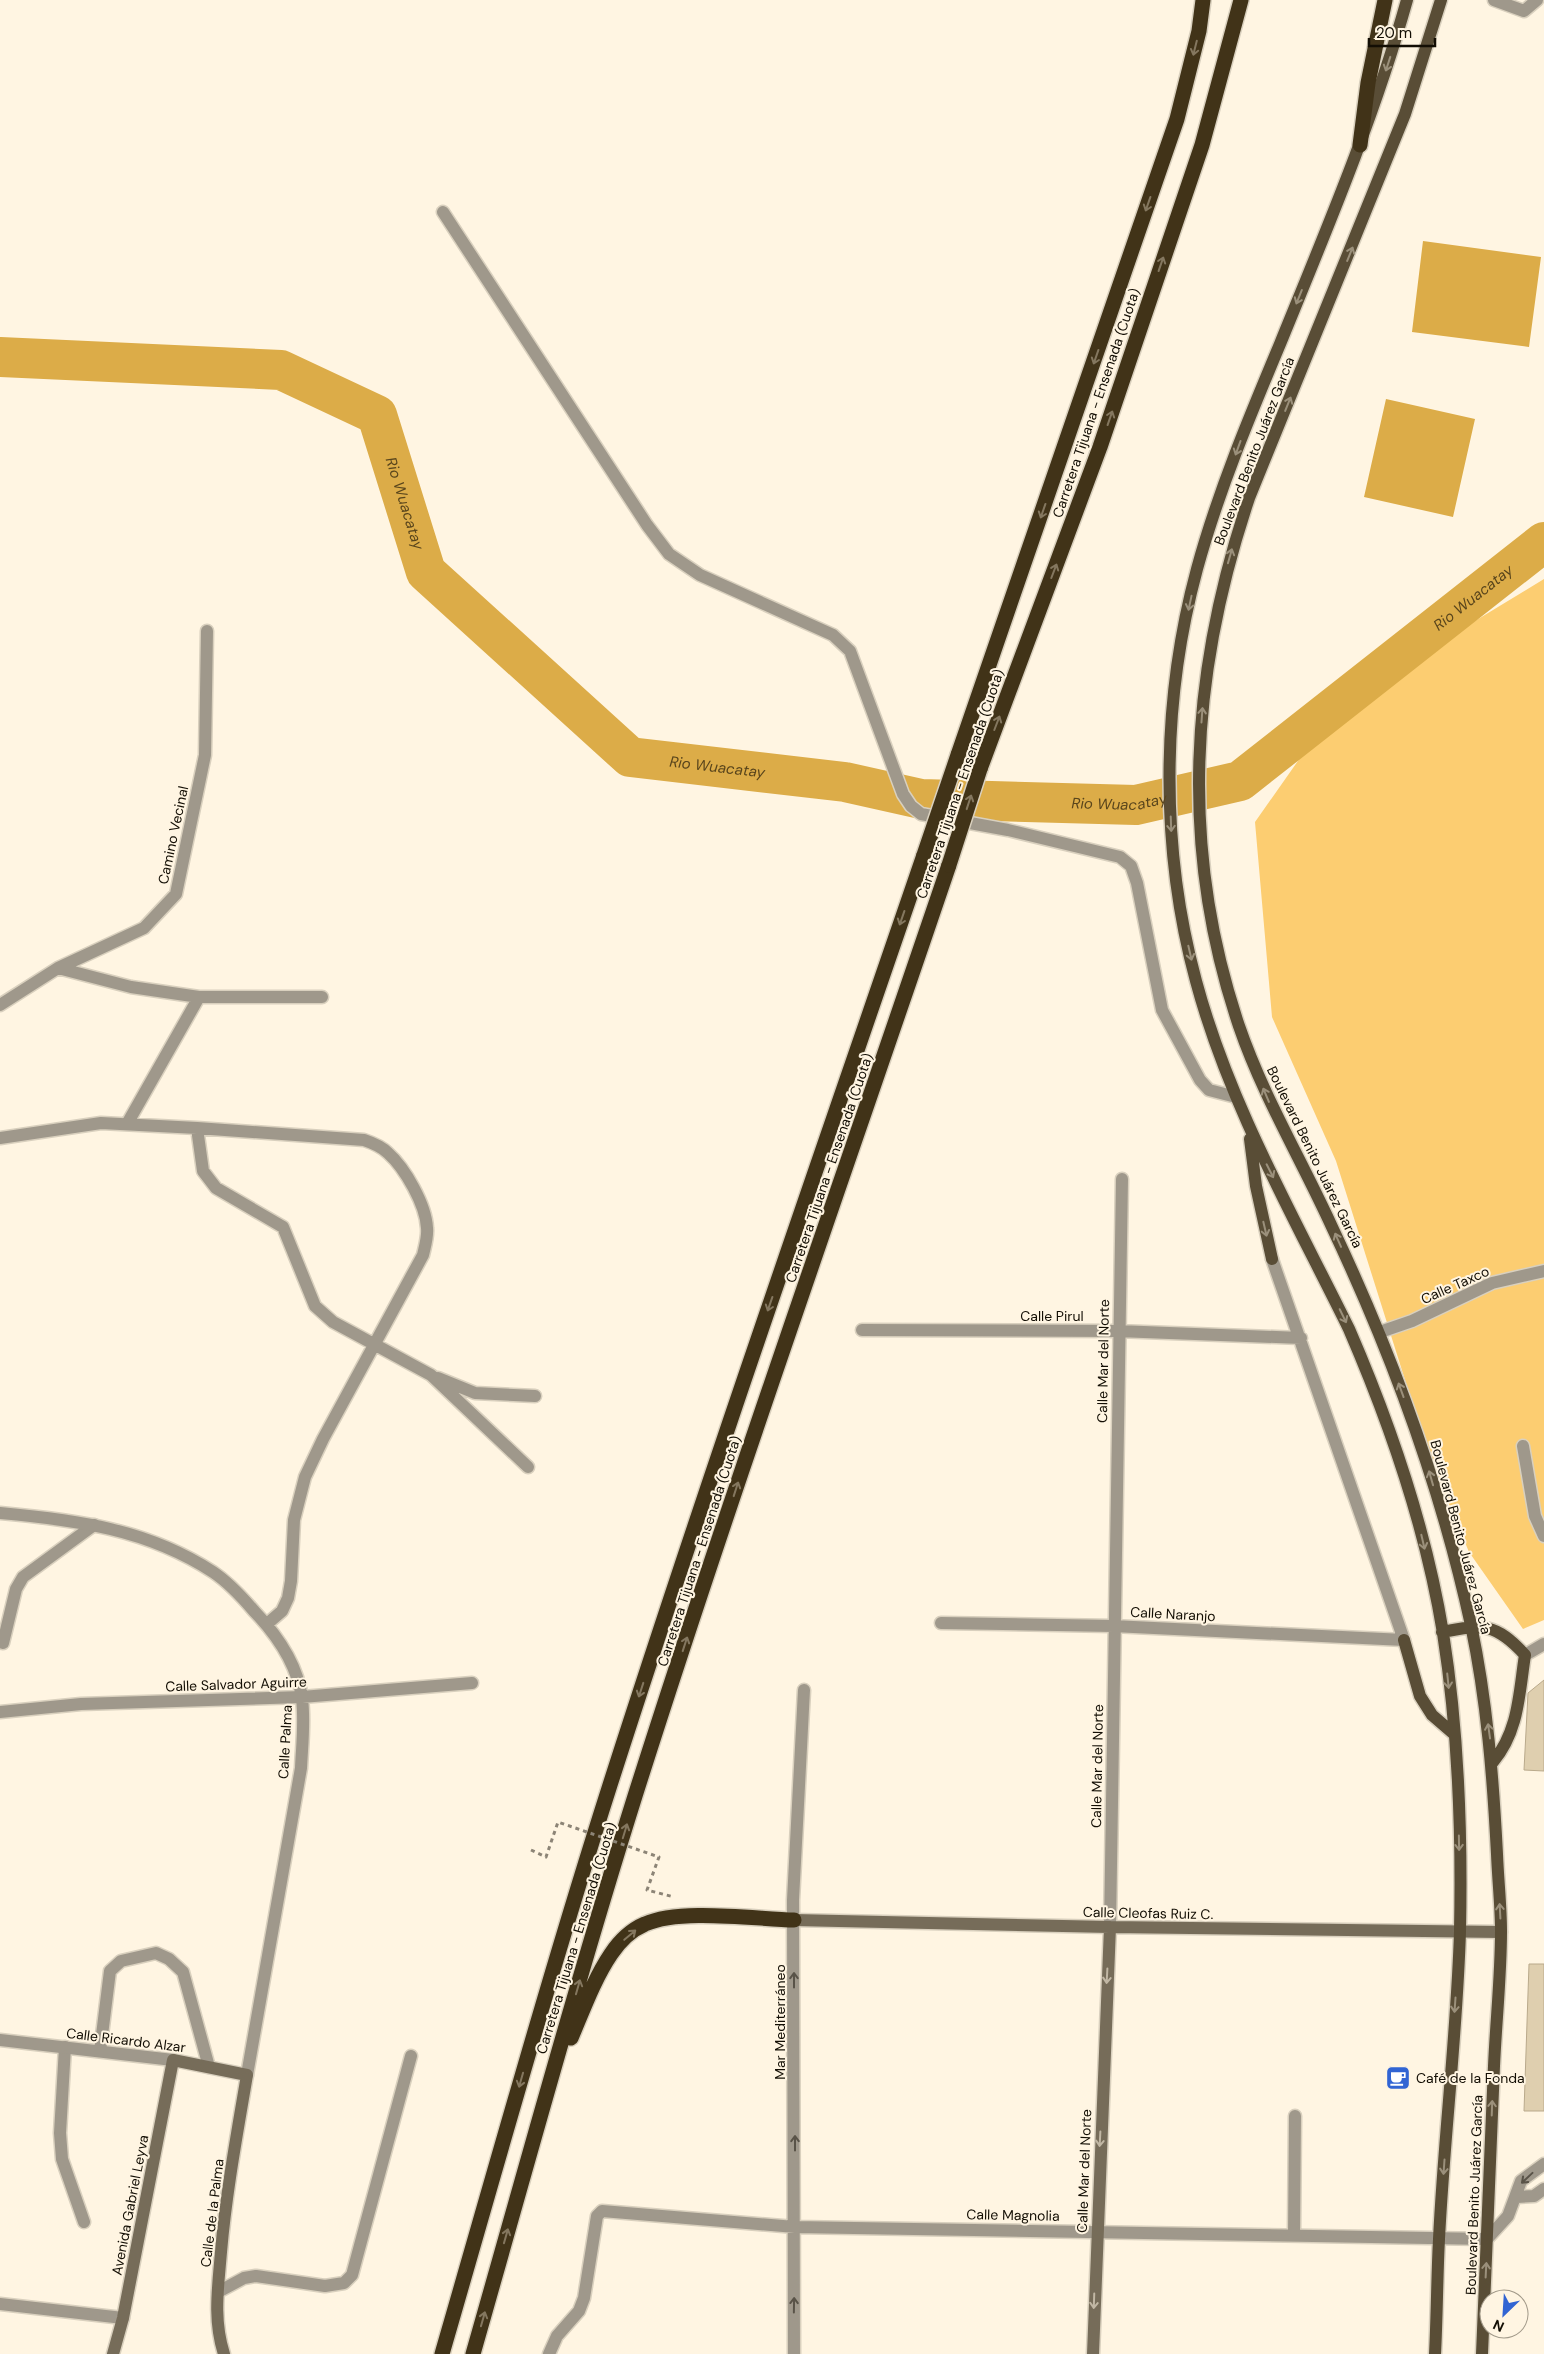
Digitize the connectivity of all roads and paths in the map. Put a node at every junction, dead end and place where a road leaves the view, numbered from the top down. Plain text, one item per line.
1 (1203, 0) edge
2 (1241, 0) edge
3 (1385, 0) edge
4 (1406, 0) edge
5 (1442, 0) edge
6 (1494, 0) edge
7 (1537, 0) edge
8 (1360, 145) junction
9 (443, 212) dead end
10 (207, 631) dead end
11 (58, 968) junction
12 (199, 997) junction
13 (322, 997) dead end
14 (0, 1005) edge
15 (1236, 1097) junction
16 (127, 1124) junction
17 (197, 1128) junction
18 (1249, 1130) junction
19 (0, 1138) edge
20 (1122, 1179) dead end
21 (1272, 1259) joint
22 (1544, 1271) edge
23 (862, 1330) dead end
24 (1118, 1331) junction
25 (1380, 1332) junction
26 (1301, 1338) junction
27 (373, 1342) junction
28 (431, 1375) junction
29 (535, 1396) dead end
30 (1523, 1446) dead end
31 (528, 1467) dead end
32 (0, 1513) edge
33 (94, 1525) junction
34 (1544, 1536) edge
35 (941, 1623) dead end
36 (267, 1624) junction
37 (1113, 1626) junction
38 (1471, 1626) junction
39 (1442, 1632) junction
40 (1404, 1640) junction
41 (3, 1643) dead end
42 (1544, 1644) edge
43 (1525, 1655) junction
44 (472, 1683) dead end
45 (804, 1690) dead end
46 (302, 1698) junction
47 (0, 1712) edge
48 (1454, 1734) junction
49 (1493, 1762) junction
50 (531, 1850) dead end
51 (674, 1897) dead end
52 (794, 1920) junction
53 (1110, 1928) junction
54 (1460, 1931) junction
55 (1501, 1932) junction
56 (0, 2040) edge
57 (65, 2047) junction
58 (100, 2051) junction
59 (411, 2056) dead end
60 (173, 2060) junction
61 (209, 2067) junction
62 (246, 2075) junction
63 (550, 2084) junction
64 (1295, 2116) dead end
65 (1544, 2164) edge
66 (1544, 2189) edge
67 (1517, 2197) junction
68 (84, 2222) dead end
69 (795, 2226) junction
70 (1096, 2232) junction
71 (1294, 2235) junction
72 (1439, 2238) junction
73 (1487, 2239) junction
74 (218, 2292) junction
75 (0, 2304) edge
76 (123, 2318) junction
77 (113, 2354) edge
78 (224, 2354) edge
79 (442, 2354) edge
80 (473, 2354) edge
81 (549, 2354) edge
82 (794, 2354) edge
83 (1092, 2354) edge
84 (1436, 2354) edge
85 (1482, 2354) edge

1 -> 79 highway, Carretera Tijuana - Ensenada (Cuota), bridge
63 -> 2 highway, Carretera Tijuana - Ensenada (Cuota), bridge
3 - 8 highway
4 -> 8 main road, Boulevard Benito Juárez García
25 -> 5 main road, Boulevard Benito Juárez García
6 - 7 street
8 -> 15 main road, Boulevard Benito Juárez García
9 - 15 street
10 - 11 street, Camino Vecinal
11 - 12 street
11 - 14 street, Camino Vecinal
12 - 13 street
12 - 16 street
15 - 18 main road, Boulevard Benito Juárez García
16 - 17 street
16 - 19 street
17 - 27 street
17 - 27 street
18 -> 21 main road
18 -> 39 main road, Boulevard Benito Juárez García
20 - 24 street, Calle Mar del Norte
21 - 26 street
22 - 25 street, Calle Taxco
23 - 24 street, Calle Pirul
24 - 26 street, Calle Pirul
24 - 37 street, Calle Mar del Norte
38 -> 25 main road, Boulevard Benito Juárez García
26 - 40 street
27 - 28 street
27 - 36 street
28 - 29 street
28 - 31 street
30 - 34 street
32 - 33 street, Calle Palma
33 - 36 street, Calle Palma
33 - 41 street
35 - 37 street, Calle Naranjo
36 - 46 street, Calle Palma
37 - 40 street, Calle Naranjo
37 - 53 street, Calle Mar del Norte
38 - 39 main road
38 - 43 main road
49 -> 38 main road, Boulevard Benito Juárez García
39 -> 48 main road, Boulevard Benito Juárez García
40 - 48 main road
42 - 43 street
43 - 49 main road
44 - 46 street, Calle Salvador Aguirre
45 - 52 street, Mar Mediterráneo
46 - 47 street, Calle Salvador Aguirre
46 - 62 street, Calle Palma
48 -> 54 main road, Boulevard Benito Juárez García
55 -> 49 main road, Boulevard Benito Juárez García
50 - 51 path, bridge
52 - 53 street, Calle Cleofas Ruiz C.
63 -> 52 highway
69 -> 52 street, Mar Mediterráneo
53 - 54 street, Calle Cleofas Ruiz C.
53 -> 70 street, Calle Mar del Norte
54 - 55 street, Calle Cleofas Ruiz C.
54 -> 72 main road, Boulevard Benito Juárez García
73 -> 55 main road, Boulevard Benito Juárez García
56 - 57 street, Calle Ricardo Alzar
57 - 58 street, Calle Ricardo Alzar
57 - 68 street
58 - 60 street, Calle Ricardo Alzar
58 - 61 street
59 - 74 street
60 - 61 street, Calle Ricardo Alzar
60 - 76 street, Avenida Gabriel Leyva
61 - 62 street, Calle Ricardo Alzar
62 - 74 street, Calle de la Palma
80 -> 63 highway, Carretera Tijuana - Ensenada (Cuota)
64 - 71 street
65 -> 67 street
66 - 67 street
67 - 73 street
69 - 70 street, Calle Magnolia
69 - 81 street, Calle Magnolia
82 -> 69 street, Mar Mediterráneo
70 - 71 street, Calle Magnolia
70 -> 83 street, Calle Mar del Norte
71 - 72 street, Calle Magnolia
72 - 73 street, Calle Magnolia
72 - 84 main road, Boulevard Benito Juárez García
85 -> 73 main road, Boulevard Benito Juárez García
74 - 78 street, Calle de la Palma
75 - 76 street
76 - 77 street, Avenida Gabriel Leyva

